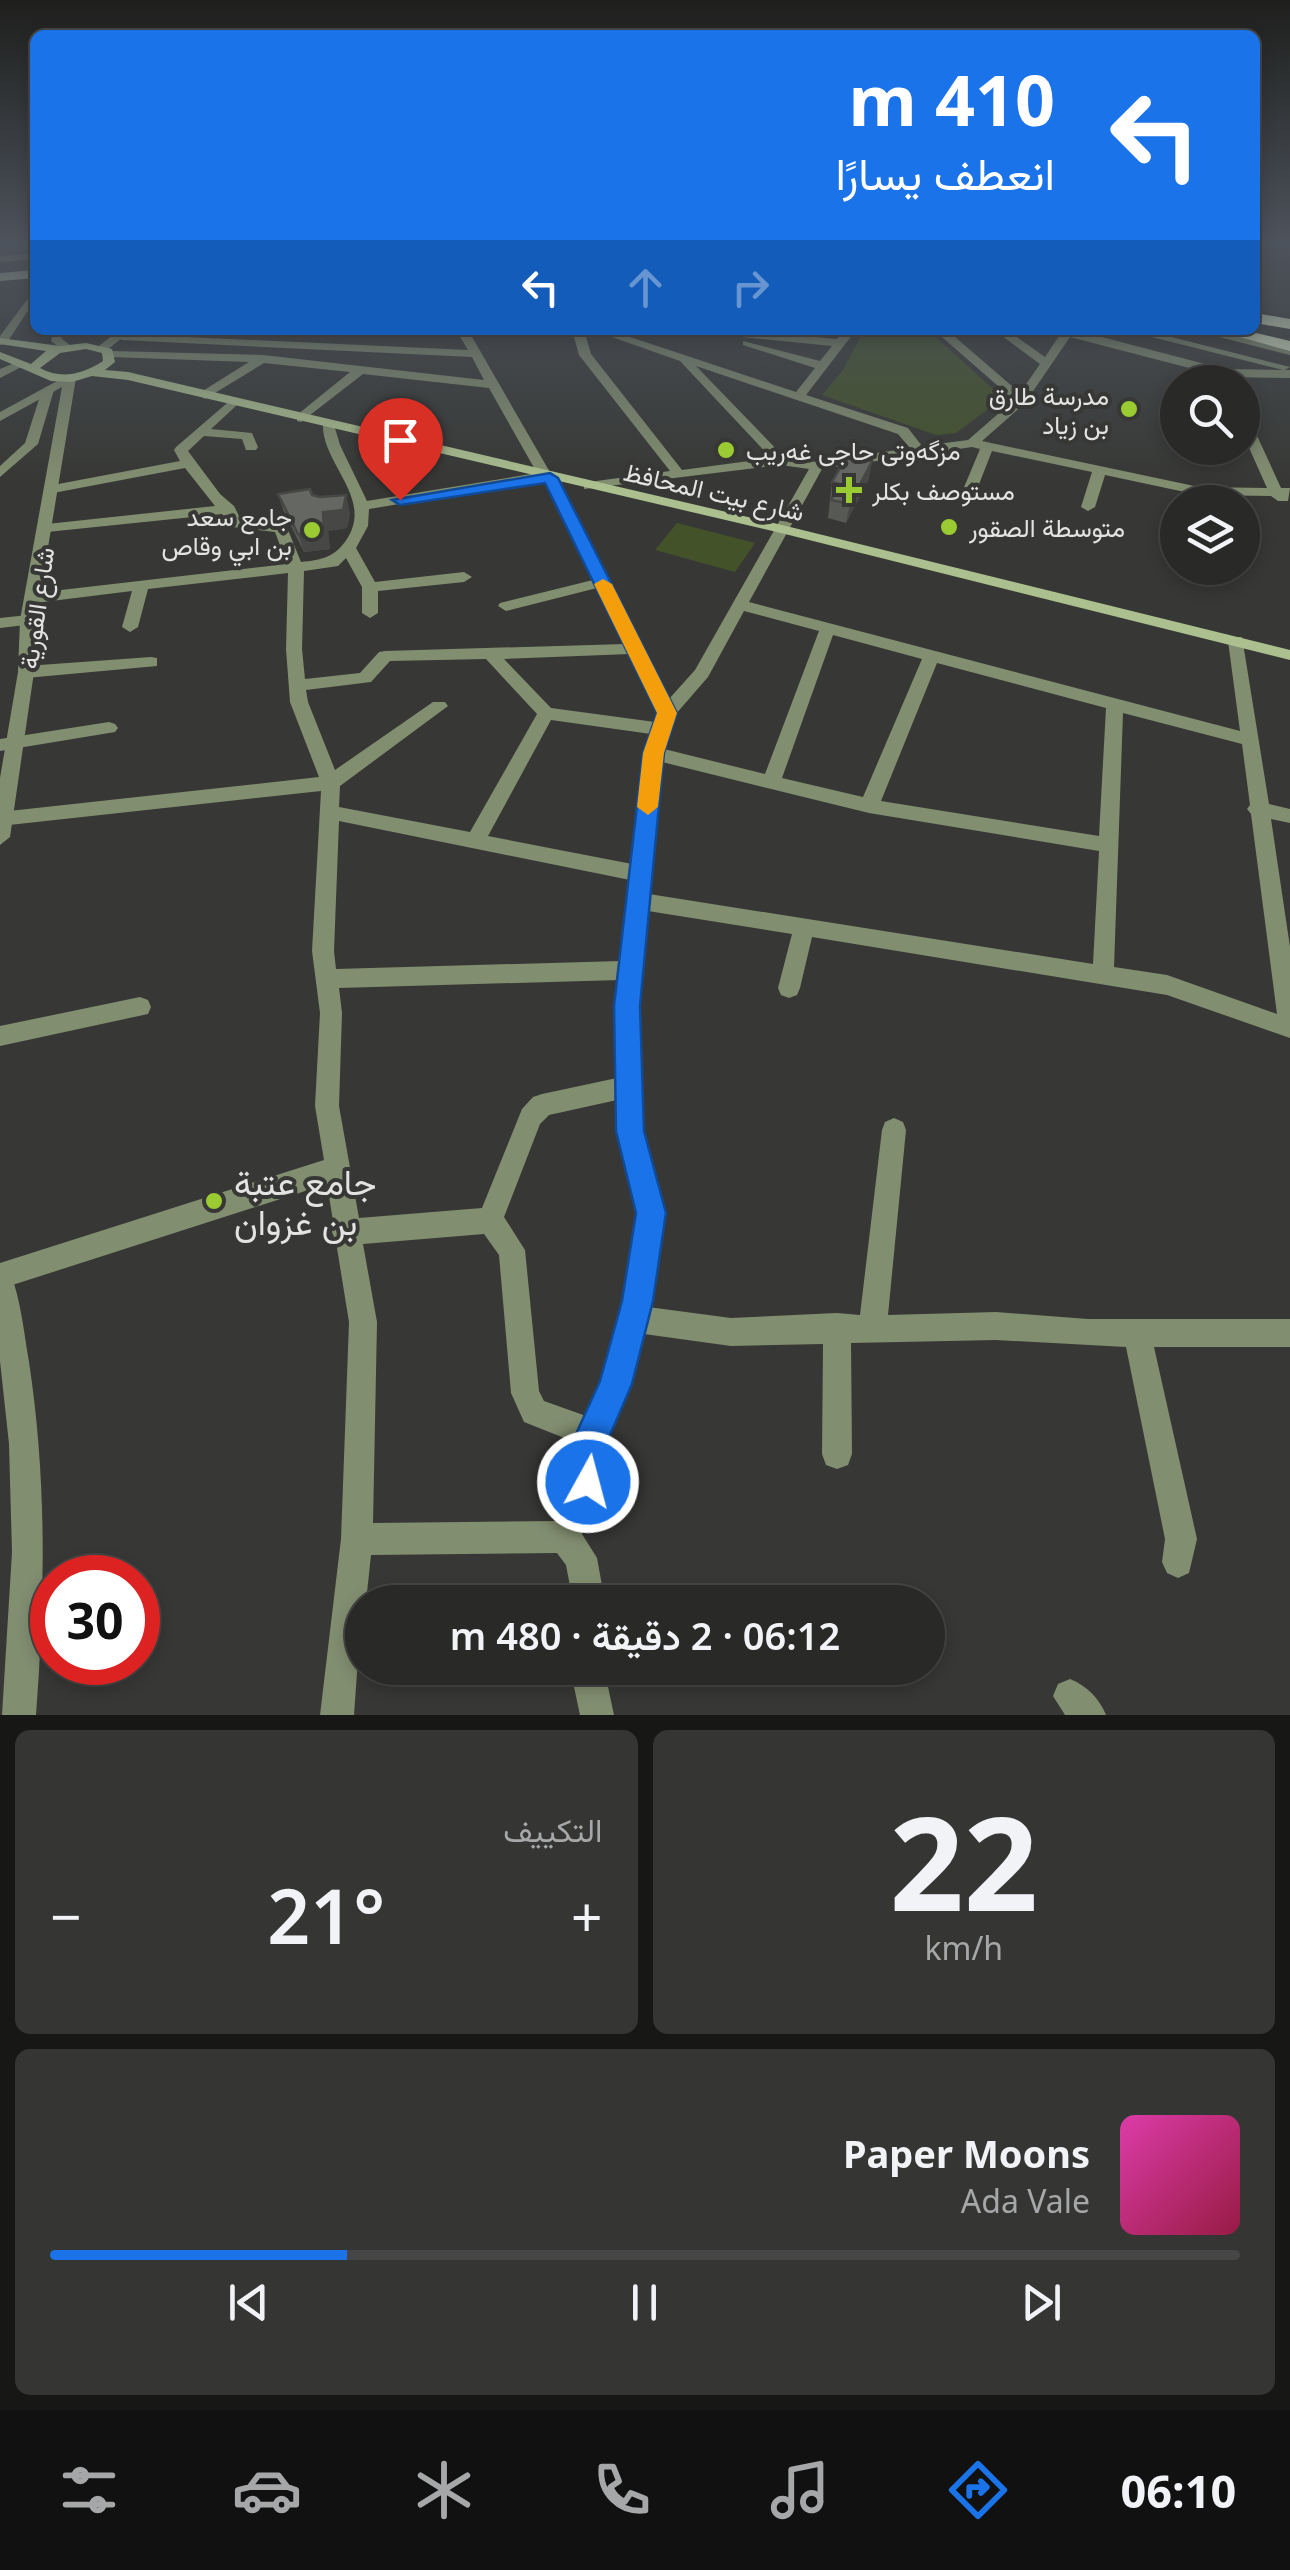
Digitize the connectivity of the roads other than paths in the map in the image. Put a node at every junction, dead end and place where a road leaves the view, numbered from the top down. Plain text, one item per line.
1 (15, 324) edge
2 (1260, 328) edge
3 (57, 335) edge
4 (123, 335) edge
5 (143, 335) edge
6 (281, 335) edge
7 (465, 335) edge
8 (579, 335) edge
9 (613, 335) edge
10 (723, 335) edge
11 (758, 335) edge
12 (847, 335) edge
13 (946, 335) edge
14 (1007, 335) edge
15 (1066, 335) edge
16 (1081, 335) edge
17 (1150, 335) edge
18 (1227, 335) edge
19 (1244, 335) edge
20 (276, 342) junction
21 (842, 342) junction
22 (1, 346) edge
23 (1290, 346) edge
24 (63, 349) junction
25 (477, 354) junction
26 (680, 357) junction
27 (263, 358) junction
28 (103, 360) junction
29 (1048, 365) junction
30 (1182, 365) edge
31 (822, 366) junction
32 (28, 367) junction
33 (360, 370) junction
34 (1290, 371) edge
35 (0, 374) edge
36 (1260, 374) edge
37 (70, 378) junction
38 (496, 386) junction
39 (48, 390) junction
40 (206, 395) junction
41 (799, 396) junction
42 (1021, 400) junction
43 (233, 402) junction
44 (0, 417) edge
45 (300, 418) junction
46 (328, 425) junction
47 (200, 432) junction
48 (972, 443) junction
49 (31, 444) junction
50 (60, 445) junction
51 (988, 446) junction
52 (250, 447) dead end
53 (917, 448) junction
54 (1260, 449) edge
55 (781, 461) junction
56 (184, 464) junction
57 (817, 466) junction
58 (1099, 471) junction
59 (677, 472) junction
60 (0, 473) edge
61 (548, 477) junction
62 (589, 486) junction
63 (1160, 487) edge
64 (54, 489) junction
65 (1260, 496) edge
66 (1285, 496) edge
67 (967, 497) dead end
68 (364, 506) junction
69 (1088, 507) dead end
70 (228, 510) junction
71 (48, 528) junction
72 (782, 529) junction
73 (349, 549) junction
74 (296, 568) junction
75 (464, 577) dead end
76 (602, 582) junction
77 (141, 586) junction
78 (370, 588) junction
79 (35, 598) junction
80 (741, 605) junction
81 (506, 606) dead end
82 (370, 613) dead end
83 (28, 620) junction
84 (0, 623) edge
85 (130, 627) dead end
86 (827, 630) junction
87 (1236, 641) junction
88 (636, 649) junction
89 (490, 654) junction
90 (1290, 655) edge
91 (931, 658) junction
92 (151, 662) dead end
93 (26, 672) junction
94 (298, 685) junction
95 (439, 706) dead end
96 (1115, 706) junction
97 (546, 713) junction
98 (664, 721) junction
99 (110, 728) dead end
100 (1248, 740) junction
101 (7, 744) edge
102 (654, 753) junction
103 (772, 782) junction
104 (330, 783) junction
105 (869, 806) junction
106 (1257, 810) junction
107 (330, 812) junction
108 (1290, 816) edge
109 (1, 825) edge
110 (475, 841) junction
111 (1110, 846) junction
112 (641, 874) junction
113 (1281, 885) edge
114 (639, 901) junction
115 (804, 928) junction
116 (632, 970) junction
117 (1103, 974) junction
118 (328, 979) junction
119 (789, 988) dead end
120 (140, 1008) dead end
121 (1290, 1026) edge
122 (0, 1036) edge
123 (628, 1087) junction
124 (894, 1130) dead end
125 (336, 1169) junction
126 (490, 1220) junction
127 (345, 1232) junction
128 (0, 1279) edge
129 (634, 1319) junction
130 (837, 1327) junction
131 (872, 1330) junction
132 (1137, 1332) junction
133 (1290, 1333) edge
134 (593, 1434) junction
135 (837, 1454) dead end
136 (565, 1537) junction
137 (358, 1539) junction
138 (1178, 1562) dead end
139 (585, 1585) edge
140 (591, 1685) edge
141 (19, 1715) edge
142 (337, 1715) edge
143 (597, 1715) edge

1 - 22 street
2 - 23 highway
3 - 24 street
4 - 28 street
5 - 20 street
6 - 20 street
7 - 25 street
8 - 59 street
9 - 26 street
10 - 31 street
11 - 21 street
12 - 21 street
13 - 42 street
14 - 29 street
15 - 29 street
16 - 30 street
17 - 34 street
18 - 23 street
19 - 23 highway
20 - 25 street
20 - 27 street
21 - 31 street
22 - 24 main road, شارع بيت المحافظ
22 - 32 main road
24 - 28 main road, شارع بيت المحافظ
24 - 32 main road
25 - 38 street
26 - 41 street
26 - 55 street
27 - 28 street
27 - 33 street
27 - 40 street
28 - 37 main road
28 - 40 main road, شارع بيت المحافظ
29 - 42 street
31 - 41 street
32 - 35 street
32 - 37 main road
33 - 38 street
33 - 45 street
34 - 36 street
37 - 39 street
37 - 50 street, شارع القورية
38 - 61 street
39 - 44 street
39 - 49 street
40 - 43 main road, شارع بيت المحافظ
41 - 53 street
42 - 48 street
43 - 45 main road, شارع بيت المحافظ
43 - 47 street
45 - 46 main road, شارع بيت المحافظ
46 - 61 main road, شارع بيت المحافظ
46 - 68 street
47 - 52 street
47 - 56 street
48 - 51 street
48 - 53 street
49 - 50 street
49 - 60 street
50 - 64 street, شارع القورية
51 - 58 street
51 - 67 street
53 - 57 street
54 - 66 street
55 - 57 street
55 - 59 street
56 - 64 street
56 - 70 street
57 - 72 street
58 - 63 street
58 - 69 street
59 - 62 street
61 - 62 main road, شارع بيت المحافظ
61 - 68 street
61 - 76 street
62 - 72 main road, شارع بيت المحافظ
64 - 71 street, شارع القورية
65 - 66 street
68 - 73 street
70 - 71 street
70 - 74 street
71 - 79 street, شارع القورية
72 - 80 street
72 - 87 main road, شارع بيت المحافظ
73 - 74 street
73 - 78 street
74 - 77 street
74 - 94 street
75 - 78 street
76 - 81 street
76 - 88 street
77 - 79 street
77 - 85 street
78 - 82 street
79 - 83 street, شارع القورية
80 - 86 street
80 - 98 street
83 - 84 street
83 - 93 street, شارع القورية
86 - 91 street
86 - 103 street
87 - 90 main road, شارع بيت المحافظ
87 - 100 street
88 - 89 street
88 - 98 street
89 - 94 street
89 - 97 street
91 - 96 street
91 - 105 street
92 - 93 street
93 - 101 street, شارع القورية
94 - 104 street
95 - 104 street
96 - 100 street
96 - 111 street
97 - 98 street
97 - 110 street
98 - 102 street
99 - 101 street
100 - 106 street
101 - 109 street, شارع القورية
102 - 103 street
102 - 112 street
103 - 105 street
104 - 107 street
104 - 109 street
105 - 111 street
106 - 108 street
106 - 113 street
107 - 110 street
107 - 118 street
110 - 112 street
111 - 117 street
112 - 114 street
113 - 121 street
114 - 115 street
114 - 116 street
115 - 117 street
115 - 119 street
116 - 118 street
116 - 123 street
117 - 121 street
118 - 125 street
120 - 122 street
123 - 126 street
123 - 129 street
124 - 131 street
125 - 127 street
125 - 128 street
126 - 127 street
126 - 134 street
127 - 137 street
128 - 141 street
129 - 130 street
129 - 134 street
130 - 131 street
130 - 135 street
131 - 132 street
132 - 133 street
132 - 138 street
134 - 136 street
136 - 137 street
136 - 139 street
137 - 142 street
140 - 143 street

